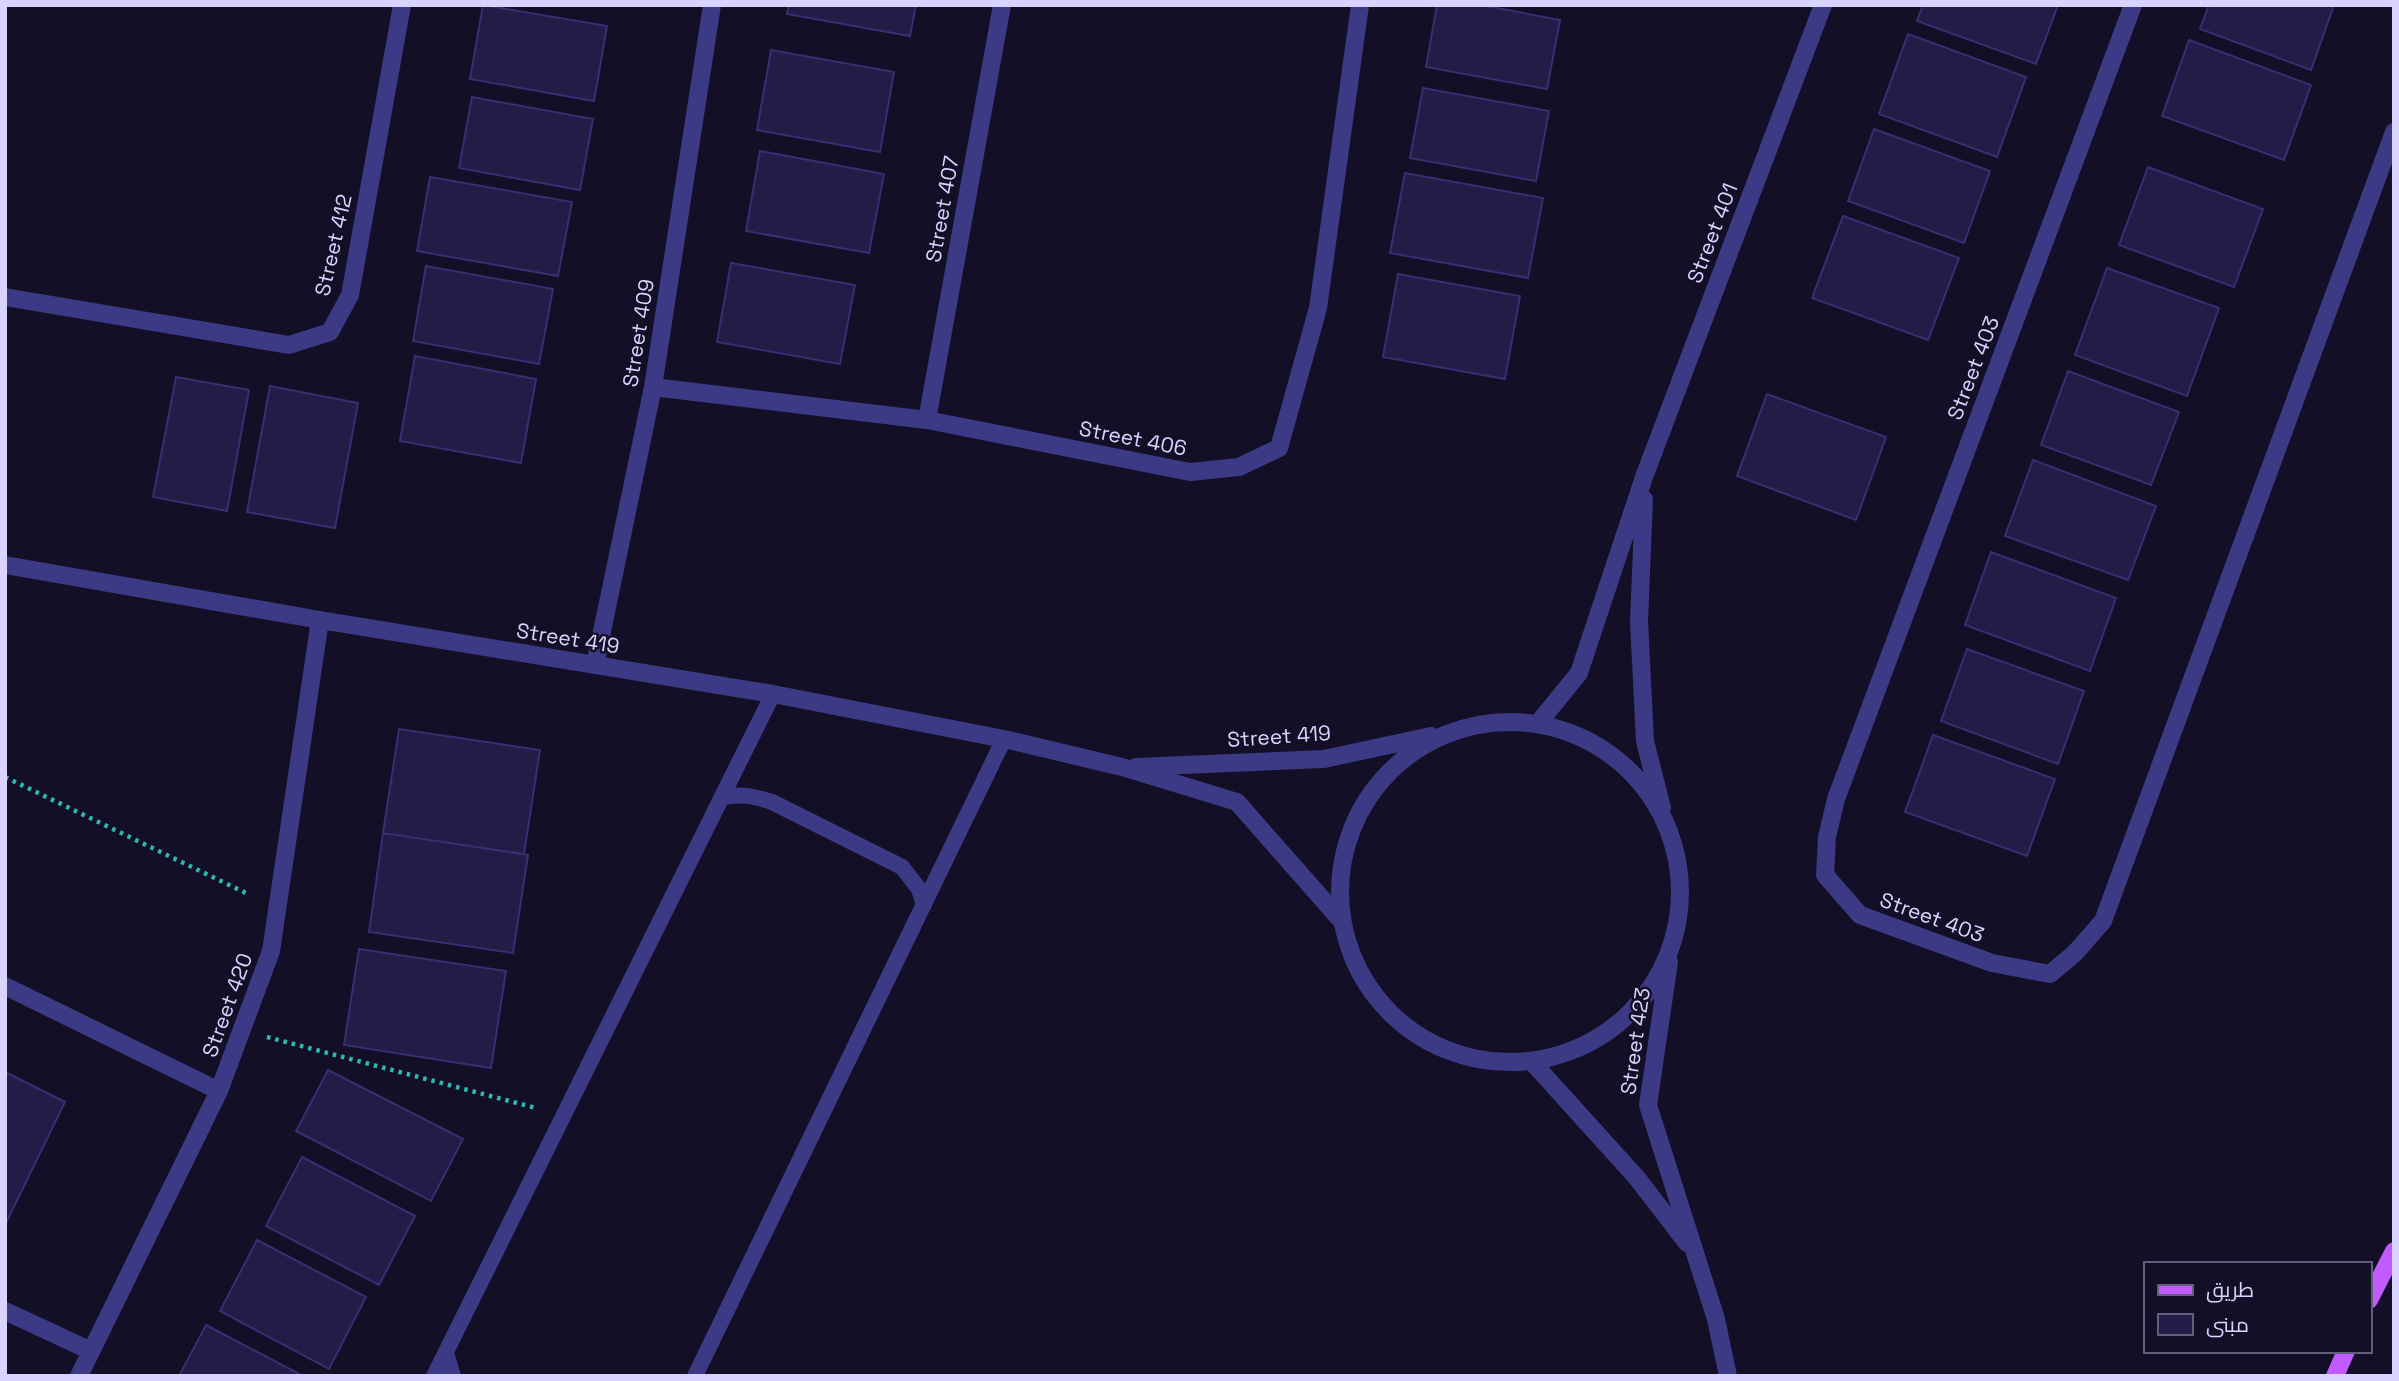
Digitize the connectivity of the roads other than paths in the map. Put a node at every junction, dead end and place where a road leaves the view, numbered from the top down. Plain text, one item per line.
1 (402, 5) edge
2 (712, 5) edge
3 (1002, 5) edge
4 (1360, 5) edge
5 (1823, 5) edge
6 (2133, 5) edge
7 (2394, 132) edge
8 (5, 298) edge
9 (653, 387) junction
10 (927, 420) junction
11 (1644, 477) junction
12 (5, 565) edge
13 (320, 620) junction
14 (595, 665) junction
15 (773, 694) junction
16 (1540, 721) junction
17 (1437, 735) junction
18 (1004, 739) junction
19 (1122, 767) junction
20 (721, 798) junction
21 (1664, 815) junction
22 (924, 905) junction
23 (1339, 918) junction
24 (1671, 953) junction
25 (5, 986) edge
26 (1533, 1062) junction
27 (219, 1091) junction
28 (2394, 1251) edge
29 (1695, 1254) junction
30 (2371, 1296) edge
31 (5, 1311) edge
32 (91, 1351) junction
33 (446, 1353) junction
34 (2345, 1353) edge
35 (79, 1376) edge
36 (435, 1376) edge
37 (453, 1376) edge
38 (695, 1376) edge
39 (1728, 1376) edge
40 (2335, 1376) edge

1 - 8 street, Street 412
2 - 9 street, Street 409
3 - 10 street, Street 407
4 - 10 street, Street 406
5 - 11 street, Street 401
6 - 7 street, Street 403
9 - 10 street, Street 406
9 - 14 street, Street 409
11 - 16 street, Street 401
11 - 21 street, Street 401
12 - 13 street, Street 419
13 - 14 street, Street 419
13 - 27 street, Street 420
14 - 15 street, Street 419
15 - 18 street, Street 419
15 - 20 lane
16 - 17 street, Street 419
16 - 21 street
17 - 19 street, Street 419
17 - 23 street
18 - 19 street, Street 419
18 - 22 lane
19 - 23 street, Street 419
20 - 22 lane
20 - 33 lane
21 - 24 street, Street 423
22 - 38 lane
23 - 26 street
24 - 26 street
24 - 29 street, Street 423
25 - 27 street
26 - 29 street, Street 423
27 - 32 street, Street 420
28 - 30 main road
29 - 39 street, Street 423
31 - 32 street
32 - 35 street, Street 420
33 - 36 lane
33 - 37 lane
34 - 40 main road

